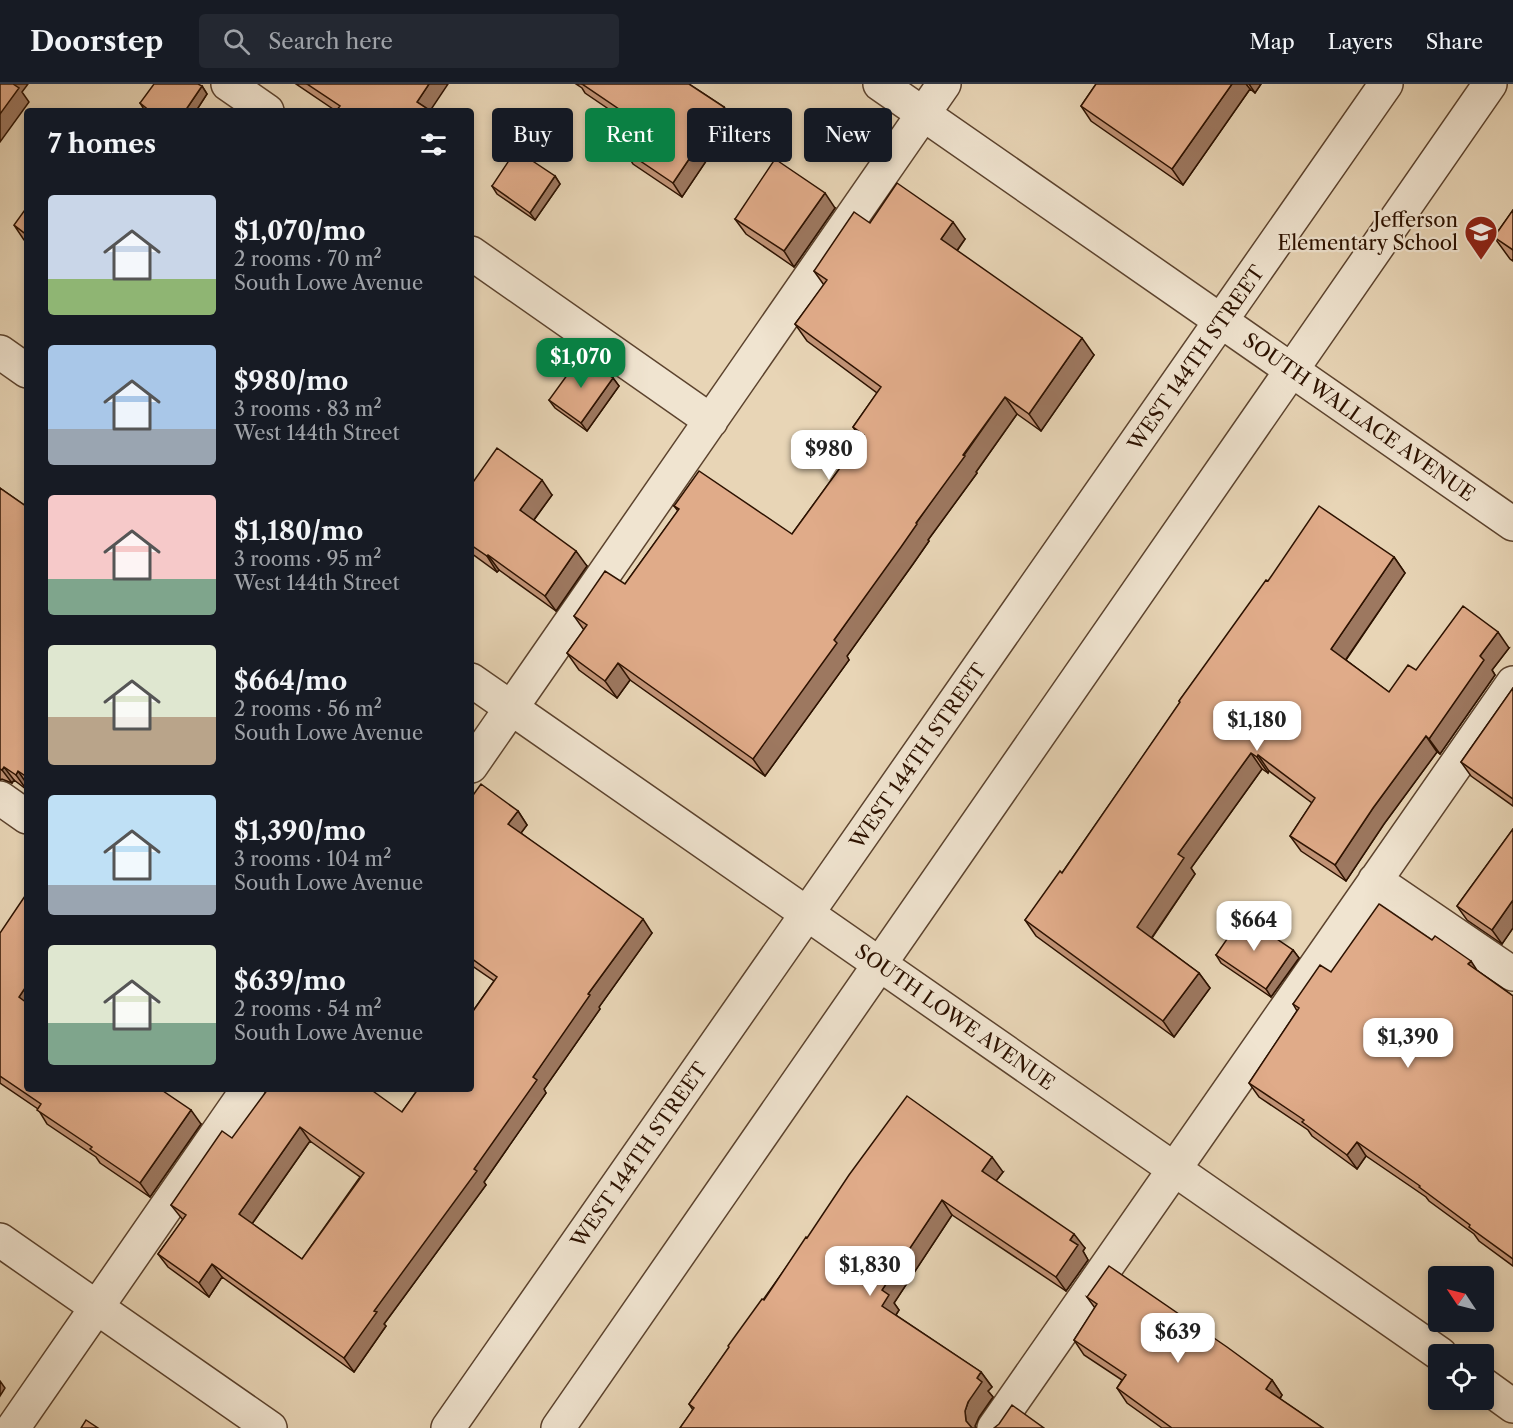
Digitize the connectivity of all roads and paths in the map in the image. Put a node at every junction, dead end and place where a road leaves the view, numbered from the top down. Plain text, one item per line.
1 (228, 84) edge
2 (880, 84) edge
3 (944, 84) edge
4 (1386, 84) edge
5 (1490, 84) edge
6 (263, 108) edge
7 (923, 114) junction
8 (474, 255) edge
9 (1221, 321) junction
10 (0, 352) edge
11 (24, 369) edge
12 (1291, 370) junction
13 (711, 421) junction
14 (1513, 524) edge
15 (474, 682) edge
16 (1513, 683) edge
17 (512, 708) junction
18 (474, 762) edge
19 (0, 798) edge
20 (24, 815) edge
21 (1376, 880) junction
22 (807, 914) junction
23 (879, 964) junction
24 (1513, 974) edge
25 (246, 1092) edge
26 (1174, 1169) junction
27 (0, 1240) edge
28 (96, 1307) junction
29 (1428, 1346) edge
30 (1494, 1392) edge
31 (1513, 1406) edge
32 (13, 1428) edge
33 (270, 1428) edge
34 (448, 1428) edge
35 (558, 1428) edge
36 (994, 1428) edge

1 - 6 street
2 - 7 street, SOUTH WALLACE AVENUE
3 - 7 street
4 - 9 street, WEST 144TH STREET
5 - 12 street
7 - 9 street, SOUTH WALLACE AVENUE
7 - 13 street
8 - 13 street
9 - 12 street, SOUTH WALLACE AVENUE
9 - 22 street, WEST 144TH STREET
10 - 11 street
12 - 14 street, SOUTH WALLACE AVENUE
12 - 23 street
13 - 17 street
15 - 17 street, SOUTH LOWE AVENUE
16 - 21 street
17 - 18 street
17 - 22 street, SOUTH LOWE AVENUE
19 - 20 street
21 - 24 street
21 - 26 street
22 - 23 street, SOUTH LOWE AVENUE
22 - 34 street, WEST 144TH STREET
23 - 26 street, SOUTH LOWE AVENUE
23 - 35 street
25 - 28 street
26 - 29 street, SOUTH LOWE AVENUE
26 - 36 street
27 - 28 street
28 - 32 street
28 - 33 street
30 - 31 street

